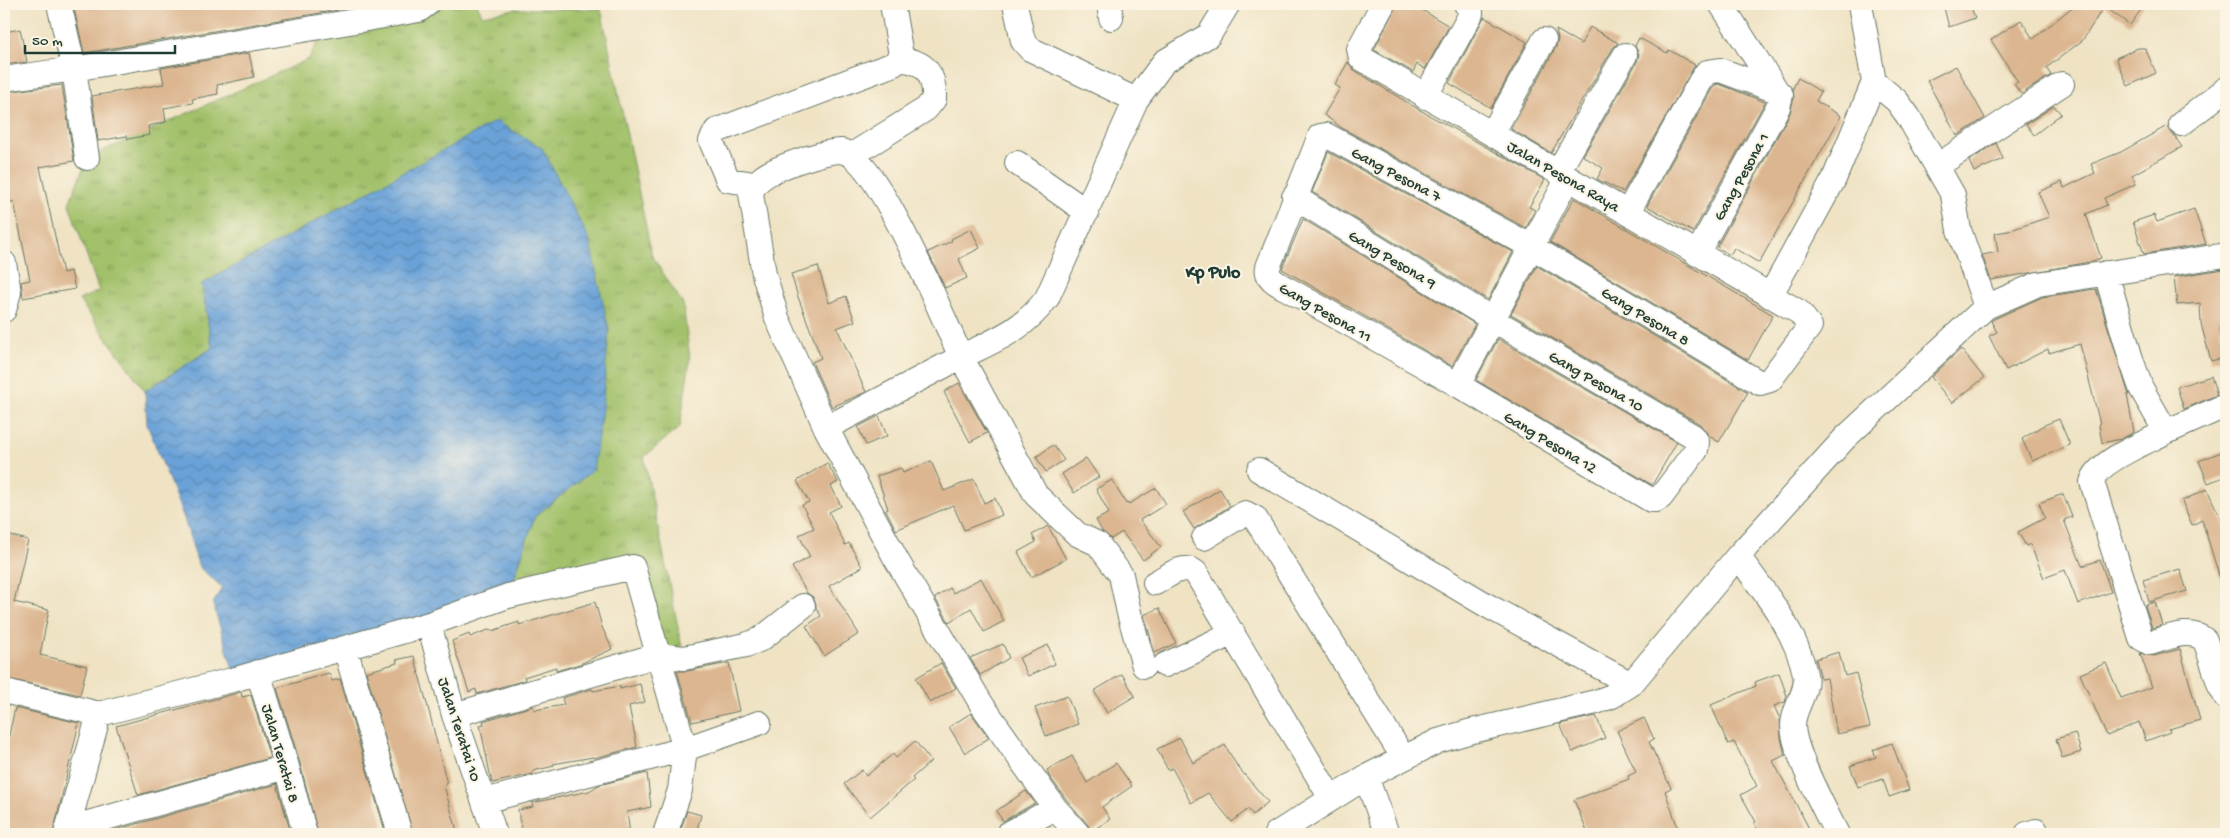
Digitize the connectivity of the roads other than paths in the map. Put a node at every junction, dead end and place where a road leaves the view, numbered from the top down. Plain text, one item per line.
1 (59, 4) edge
2 (427, 4) edge
3 (892, 4) edge
4 (1015, 4) edge
5 (1228, 4) edge
6 (1383, 4) edge
7 (1466, 4) edge
8 (1721, 4) edge
9 (1860, 4) edge
10 (1544, 40) dead end
11 (1626, 56) dead end
12 (899, 60) junction
13 (74, 69) junction
14 (4, 79) edge
15 (1874, 82) junction
16 (2062, 84) dead end
17 (2226, 89) edge
18 (1779, 94) junction
19 (1425, 97) junction
20 (1136, 100) junction
21 (2181, 124) dead end
22 (1492, 134) junction
23 (852, 155) junction
24 (87, 158) dead end
25 (1017, 164) dead end
26 (1937, 166) junction
27 (1563, 175) junction
28 (755, 184) junction
29 (1294, 198) junction
30 (1087, 212) junction
31 (1628, 212) junction
32 (1532, 247) junction
33 (1697, 254) junction
34 (2226, 256) edge
35 (4, 263) edge
36 (2106, 273) junction
37 (1770, 296) junction
38 (1986, 307) junction
39 (4, 310) edge
40 (1492, 319) junction
41 (1810, 326) joint
42 (961, 358) junction
43 (1458, 385) junction
44 (2226, 408) edge
45 (826, 428) junction
46 (2166, 432) junction
47 (1259, 470) dead end
48 (1644, 497) joint
49 (1204, 538) dead end
50 (1738, 556) junction
51 (1155, 583) dead end
52 (803, 606) dead end
53 (429, 624) junction
54 (1233, 633) junction
55 (344, 648) junction
56 (658, 655) junction
57 (258, 672) junction
58 (1631, 684) junction
59 (4, 691) edge
60 (2226, 697) edge
61 (99, 714) junction
62 (454, 715) junction
63 (759, 723) dead end
64 (686, 749) junction
65 (1403, 757) junction
66 (288, 767) junction
67 (1366, 778) junction
68 (1331, 798) junction
69 (484, 801) junction
70 (1055, 808) junction
71 (66, 831) edge
72 (305, 834) edge
73 (400, 834) edge
74 (496, 834) edge
75 (665, 834) edge
76 (1008, 834) edge
77 (1078, 834) edge
78 (1276, 834) edge
79 (1387, 834) edge
80 (1837, 834) edge

1 - 13 street
2 - 13 street
3 - 12 street
4 - 20 street
5 - 20 street
6 - 19 street, Jalan Pesona Raya
7 - 19 street
8 - 18 street
9 - 15 street
10 - 22 street
11 - 27 street
12 - 23 street
12 - 28 street
13 - 14 street
13 - 24 street
15 - 26 street
15 - 37 street
16 - 26 street
17 - 21 street
18 - 31 street
18 - 33 street, Gang Pesona 1
19 - 22 street, Jalan Pesona Raya
20 - 30 street
22 - 27 street, Jalan Pesona Raya
23 - 28 street
23 - 42 street
25 - 30 street
26 - 38 street
27 - 31 street, Jalan Pesona Raya
27 - 32 street
28 - 45 street
29 - 32 street, Gang Pesona 7
29 - 40 street, Gang Pesona 9
29 - 43 street, Gang Pesona 11
30 - 42 street
31 - 33 street, Jalan Pesona Raya
32 - 40 street
32 - 41 street, Gang Pesona 8
33 - 37 street, Jalan Pesona Raya
34 - 36 street
35 - 39 street
36 - 38 street
36 - 46 street
37 - 41 street, Jalan Pesona Raya
38 - 50 street
40 - 43 street
40 - 48 street, Gang Pesona 10
42 - 45 street
42 - 54 street
43 - 48 street, Gang Pesona 12
44 - 46 street
45 - 70 street
46 - 60 street
47 - 58 street
49 - 65 street
50 - 58 street
50 - 80 street
51 - 54 street
52 - 56 street
53 - 55 street
53 - 56 street
53 - 62 street, Jalan Teratai 10
54 - 68 street
55 - 57 street
55 - 73 street
56 - 62 street
56 - 64 street
57 - 61 street
57 - 66 street, Jalan Teratai 8
58 - 65 street
59 - 61 street
61 - 71 street
62 - 69 street, Jalan Teratai 10
63 - 64 street
64 - 69 street
64 - 75 street
65 - 67 street
66 - 71 street
66 - 72 street, Jalan Teratai 8
67 - 68 street
67 - 79 street
68 - 78 street
69 - 74 street, Jalan Teratai 10
70 - 76 street
70 - 77 street

